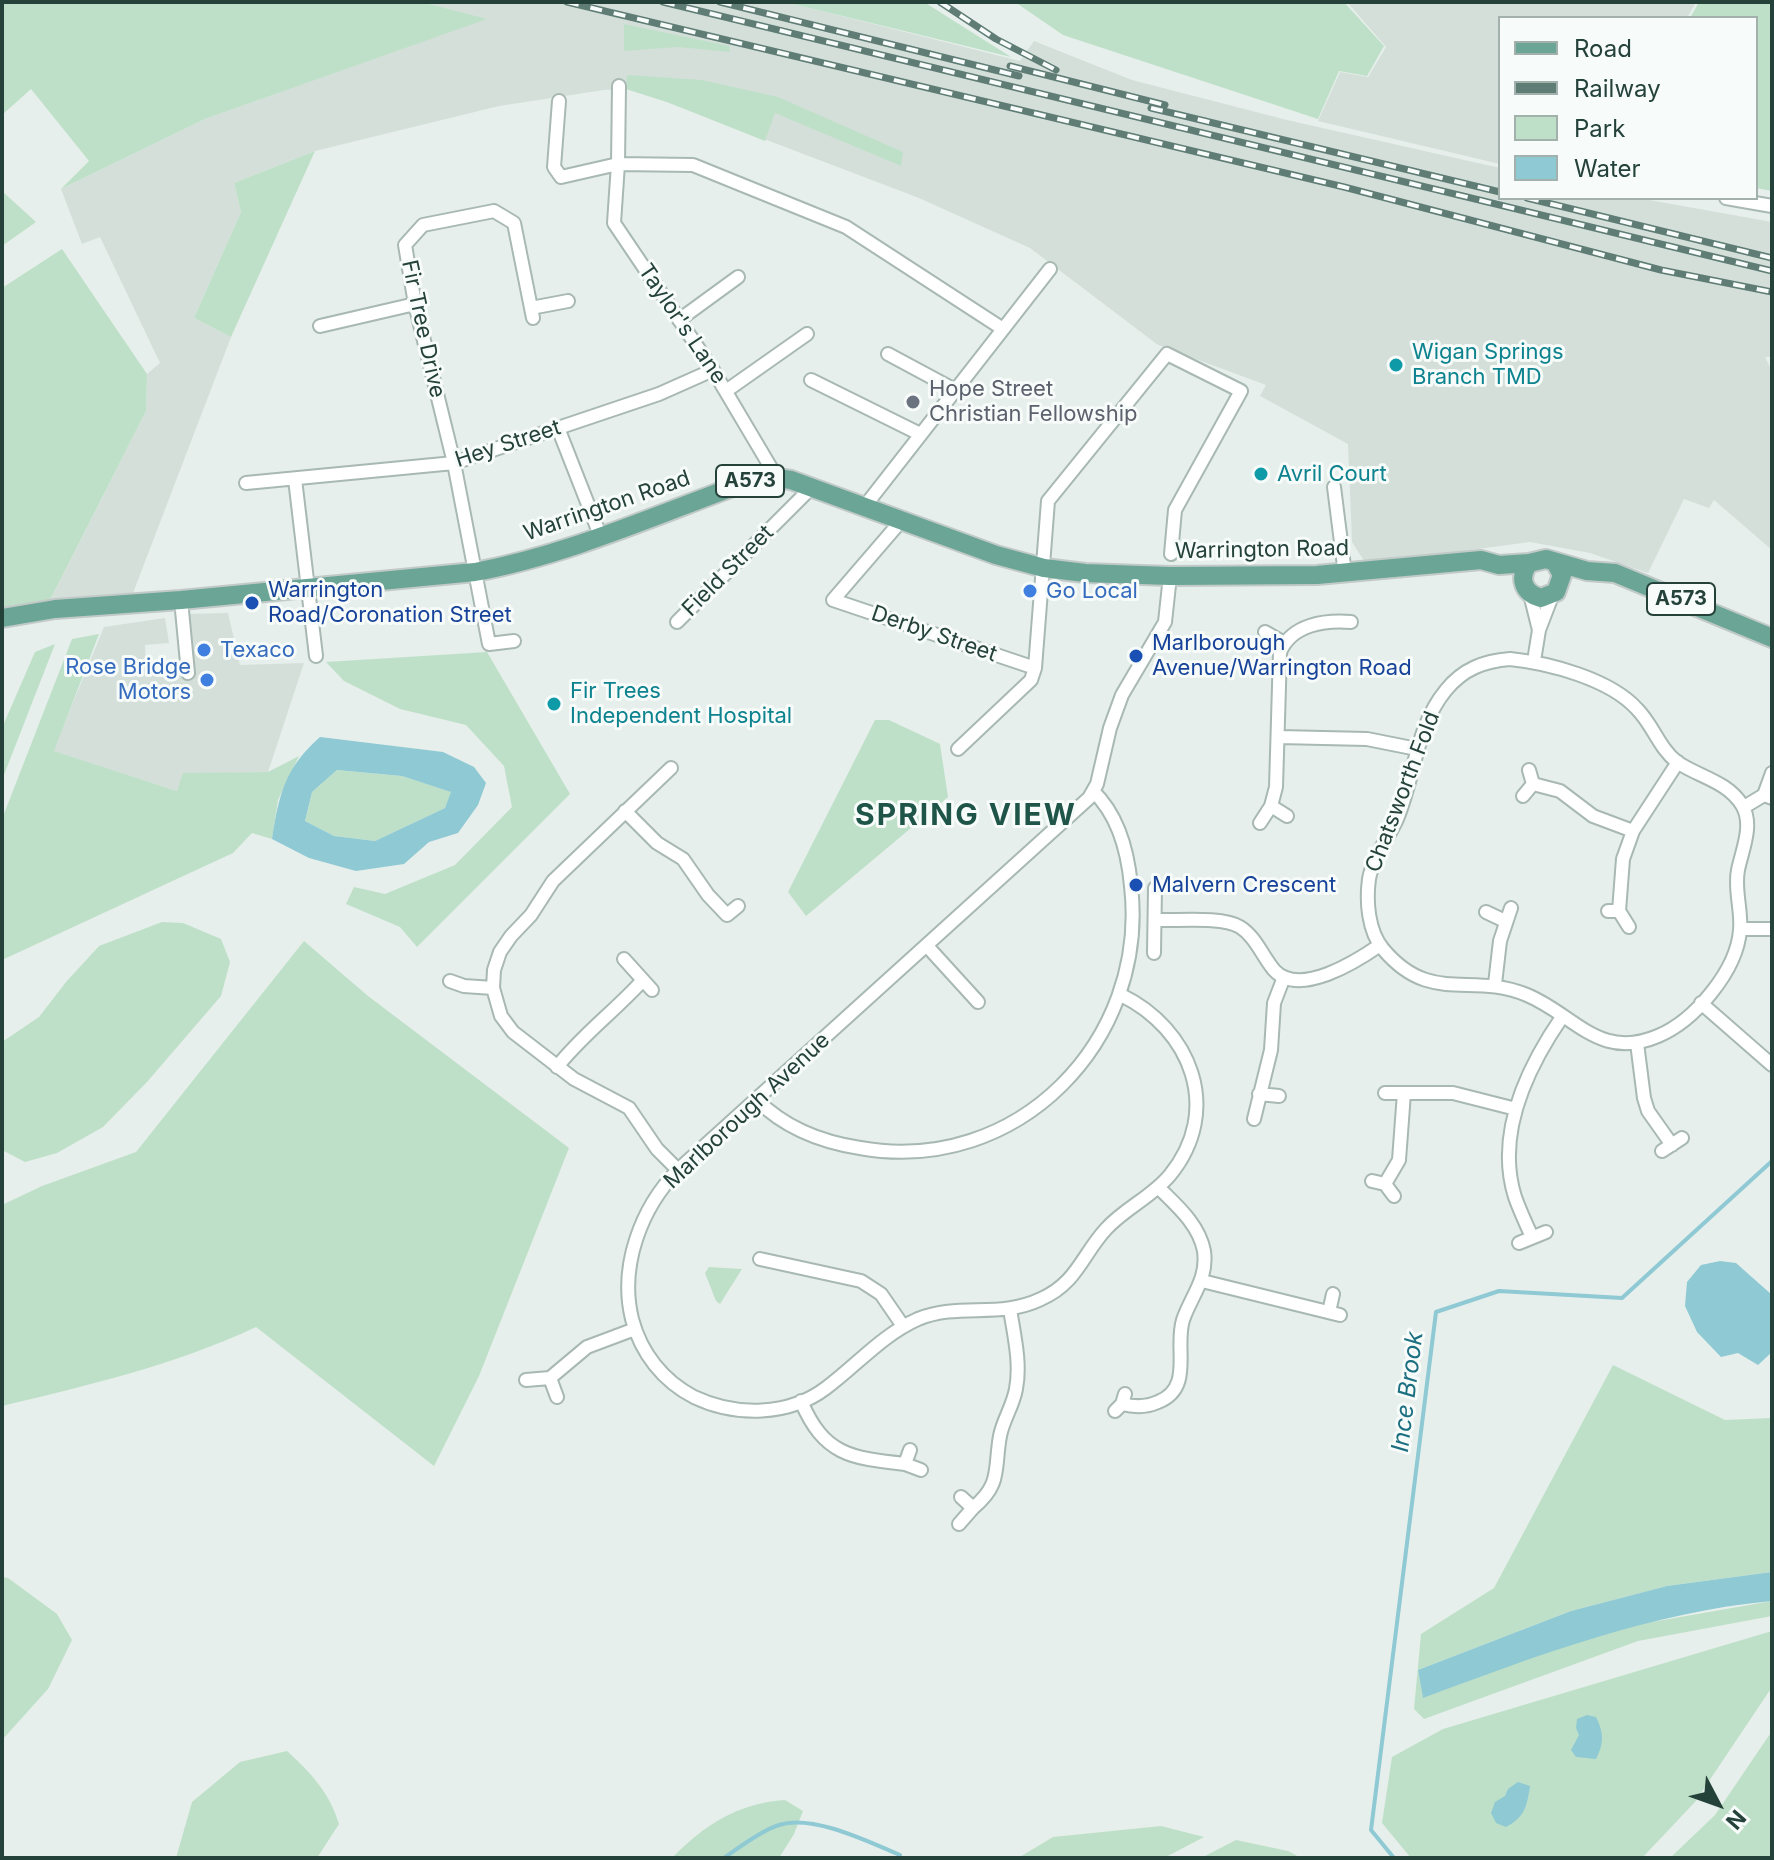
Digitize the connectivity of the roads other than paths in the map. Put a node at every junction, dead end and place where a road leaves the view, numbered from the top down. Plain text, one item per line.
1 (619, 86) dead end
2 (559, 101) dead end
3 (618, 164) junction
4 (1738, 200) edge
5 (1772, 206) edge
6 (1050, 269) dead end
7 (738, 277) dead end
8 (568, 301) dead end
9 (415, 304) junction
10 (679, 320) junction
11 (320, 326) dead end
12 (1003, 329) junction
13 (807, 334) dead end
14 (888, 354) dead end
15 (713, 370) junction
16 (811, 380) dead end
17 (955, 390) junction
18 (726, 391) junction
19 (558, 428) junction
20 (920, 434) junction
21 (454, 463) junction
22 (777, 478) junction
23 (295, 479) junction
24 (246, 483) dead end
25 (812, 487) junction
26 (1334, 487) dead end
27 (865, 506) junction
28 (899, 518) junction
29 (600, 535) junction
30 (1176, 546) dead end
31 (1529, 563) junction
32 (1556, 564) junction
33 (1499, 565) junction
34 (1044, 568) junction
35 (1587, 571) junction
36 (475, 572) junction
37 (1345, 574) junction
38 (1170, 576) junction
39 (307, 588) junction
40 (1527, 589) junction
41 (1556, 591) junction
42 (181, 600) junction
43 (2, 618) edge
44 (677, 622) dead end
45 (1351, 622) dead end
46 (1539, 630) junction
47 (1265, 632) dead end
48 (1772, 638) edge
49 (514, 641) dead end
50 (1284, 643) junction
51 (316, 656) dead end
52 (1534, 661) junction
53 (1035, 668) junction
54 (188, 673) dead end
55 (1279, 737) junction
56 (958, 749) dead end
57 (1417, 749) junction
58 (1678, 762) junction
59 (671, 768) dead end
60 (1529, 770) dead end
61 (1772, 773) edge
62 (1533, 784) junction
63 (1093, 791) junction
64 (1523, 796) dead end
65 (1768, 797) edge
66 (1271, 806) junction
67 (1744, 807) junction
68 (625, 811) junction
69 (1287, 816) dead end
70 (1260, 823) dead end
71 (1633, 831) junction
72 (1155, 888) dead end
73 (1511, 908) dead end
74 (1486, 912) dead end
75 (728, 915) dead end
76 (1155, 920) junction
77 (1505, 921) junction
78 (1629, 927) dead end
79 (1741, 929) junction
80 (1772, 929) edge
81 (1380, 945) junction
82 (927, 946) junction
83 (1154, 953) dead end
84 (624, 959) dead end
85 (1284, 977) junction
86 (450, 981) dead end
87 (1495, 984) junction
88 (493, 988) junction
89 (1121, 995) junction
90 (978, 1002) dead end
91 (1701, 1003) junction
92 (1562, 1017) junction
93 (1637, 1043) junction
94 (1772, 1065) edge
95 (557, 1067) junction
96 (1385, 1093) dead end
97 (1404, 1093) junction
98 (1259, 1094) junction
99 (1279, 1096) dead end
100 (757, 1100) junction
101 (1516, 1109) junction
102 (1254, 1119) dead end
103 (1672, 1145) dead end
104 (678, 1170) junction
105 (1158, 1187) junction
106 (1394, 1196) dead end
107 (1546, 1232) dead end
108 (1532, 1237) junction
109 (1519, 1243) dead end
110 (760, 1259) dead end
111 (775, 1261) junction
112 (773, 1275) dead end
113 (1202, 1281) junction
114 (1333, 1294) dead end
115 (1010, 1309) junction
116 (903, 1326) junction
117 (635, 1329) junction
118 (550, 1378) junction
119 (526, 1380) dead end
120 (557, 1397) dead end
121 (801, 1401) junction
122 (1121, 1403) dead end
123 (910, 1450) dead end
124 (905, 1464) junction
125 (921, 1470) dead end
126 (961, 1497) dead end
127 (973, 1508) junction
128 (959, 1524) dead end

1 - 3 street, Taylor's Lane
2 - 3 street
3 - 10 street, Taylor's Lane
3 - 12 street
4 - 5 street
6 - 12 street
7 - 10 street
8 - 9 street, Fir Tree Drive
9 - 11 street
9 - 21 street, Fir Tree Drive
10 - 15 street, Taylor's Lane
12 - 17 street
13 - 18 street
14 - 17 street
15 - 18 street, Taylor's Lane
15 - 19 street, Hey Street
16 - 20 street
17 - 20 street
18 - 22 street, Taylor's Lane
19 - 21 street, Hey Street
19 - 29 street
20 - 27 street
21 - 23 street, Hey Street
21 - 36 street, Fir Tree Drive
22 - 25 main road, Warrington Road / A573
22 - 29 main road, Warrington Road / A573
23 - 24 street, Hey Street
23 - 39 street
25 - 27 main road, Warrington Road / A573
25 - 44 street, Field Street
26 - 37 street
27 - 28 main road, Warrington Road / A573
28 - 34 main road, Warrington Road / A573
28 - 53 street, Derby Street
29 - 36 main road, Warrington Road / A573
30 - 34 street
31 - 32 main road, A573
31 - 33 main road, Warrington Road / A573
31 - 40 main road
32 - 35 main road, A573
32 - 41 main road
33 - 37 main road, Warrington Road / A573
33 - 40 main road
34 - 38 main road, Warrington Road / A573
34 - 53 street
35 - 41 main road
35 - 48 main road, A573
36 - 39 main road, Warrington Road / A573
36 - 49 street, Fir Tree Drive
37 - 38 main road, Warrington Road / A573
38 - 63 street, Marlborough Avenue
39 - 42 main road, Warrington Road / A573
39 - 51 street
40 - 41 main road
40 - 46 street
41 - 46 street
42 - 43 main road, Warrington Road / A573
42 - 54 street
45 - 50 street
46 - 52 street
47 - 50 street
50 - 55 street
52 - 57 street, Chatsworth Fold
52 - 58 street, Chatsworth Fold
53 - 56 street
55 - 57 street
55 - 66 street
57 - 81 street, Chatsworth Fold
58 - 67 street, Chatsworth Fold
58 - 71 street
59 - 68 street
60 - 62 street
61 - 65 street
62 - 64 street
62 - 71 street
63 - 82 street, Marlborough Avenue
63 - 89 street
65 - 67 street
66 - 69 street
66 - 70 street
67 - 79 street
68 - 75 street
68 - 88 street
71 - 78 street
72 - 76 street
73 - 77 street
74 - 77 street
76 - 83 street
76 - 85 street
77 - 87 street
79 - 80 street
79 - 91 street
81 - 85 street
81 - 87 street, Chatsworth Fold
82 - 90 street
82 - 100 street, Marlborough Avenue
84 - 95 street
85 - 98 street
86 - 88 street
87 - 92 street, Chatsworth Fold
88 - 95 street
89 - 100 street
89 - 105 street, Marlborough Avenue
91 - 93 street
91 - 94 street
92 - 93 street, Chatsworth Fold
92 - 101 street
93 - 103 street
95 - 104 street
96 - 97 street
97 - 101 street
97 - 106 street
98 - 99 street
98 - 102 street
100 - 104 street, Marlborough Avenue
101 - 108 street
104 - 117 street, Marlborough Avenue
105 - 113 street
105 - 115 street, Marlborough Avenue
107 - 108 street
108 - 109 street
110 - 111 street
111 - 112 street
111 - 116 street
113 - 114 street
113 - 122 street
115 - 116 street, Marlborough Avenue
115 - 127 street
116 - 121 street, Marlborough Avenue
117 - 118 street
117 - 121 street, Marlborough Avenue
118 - 119 street
118 - 120 street
121 - 124 street
123 - 124 street
124 - 125 street
126 - 127 street
127 - 128 street

